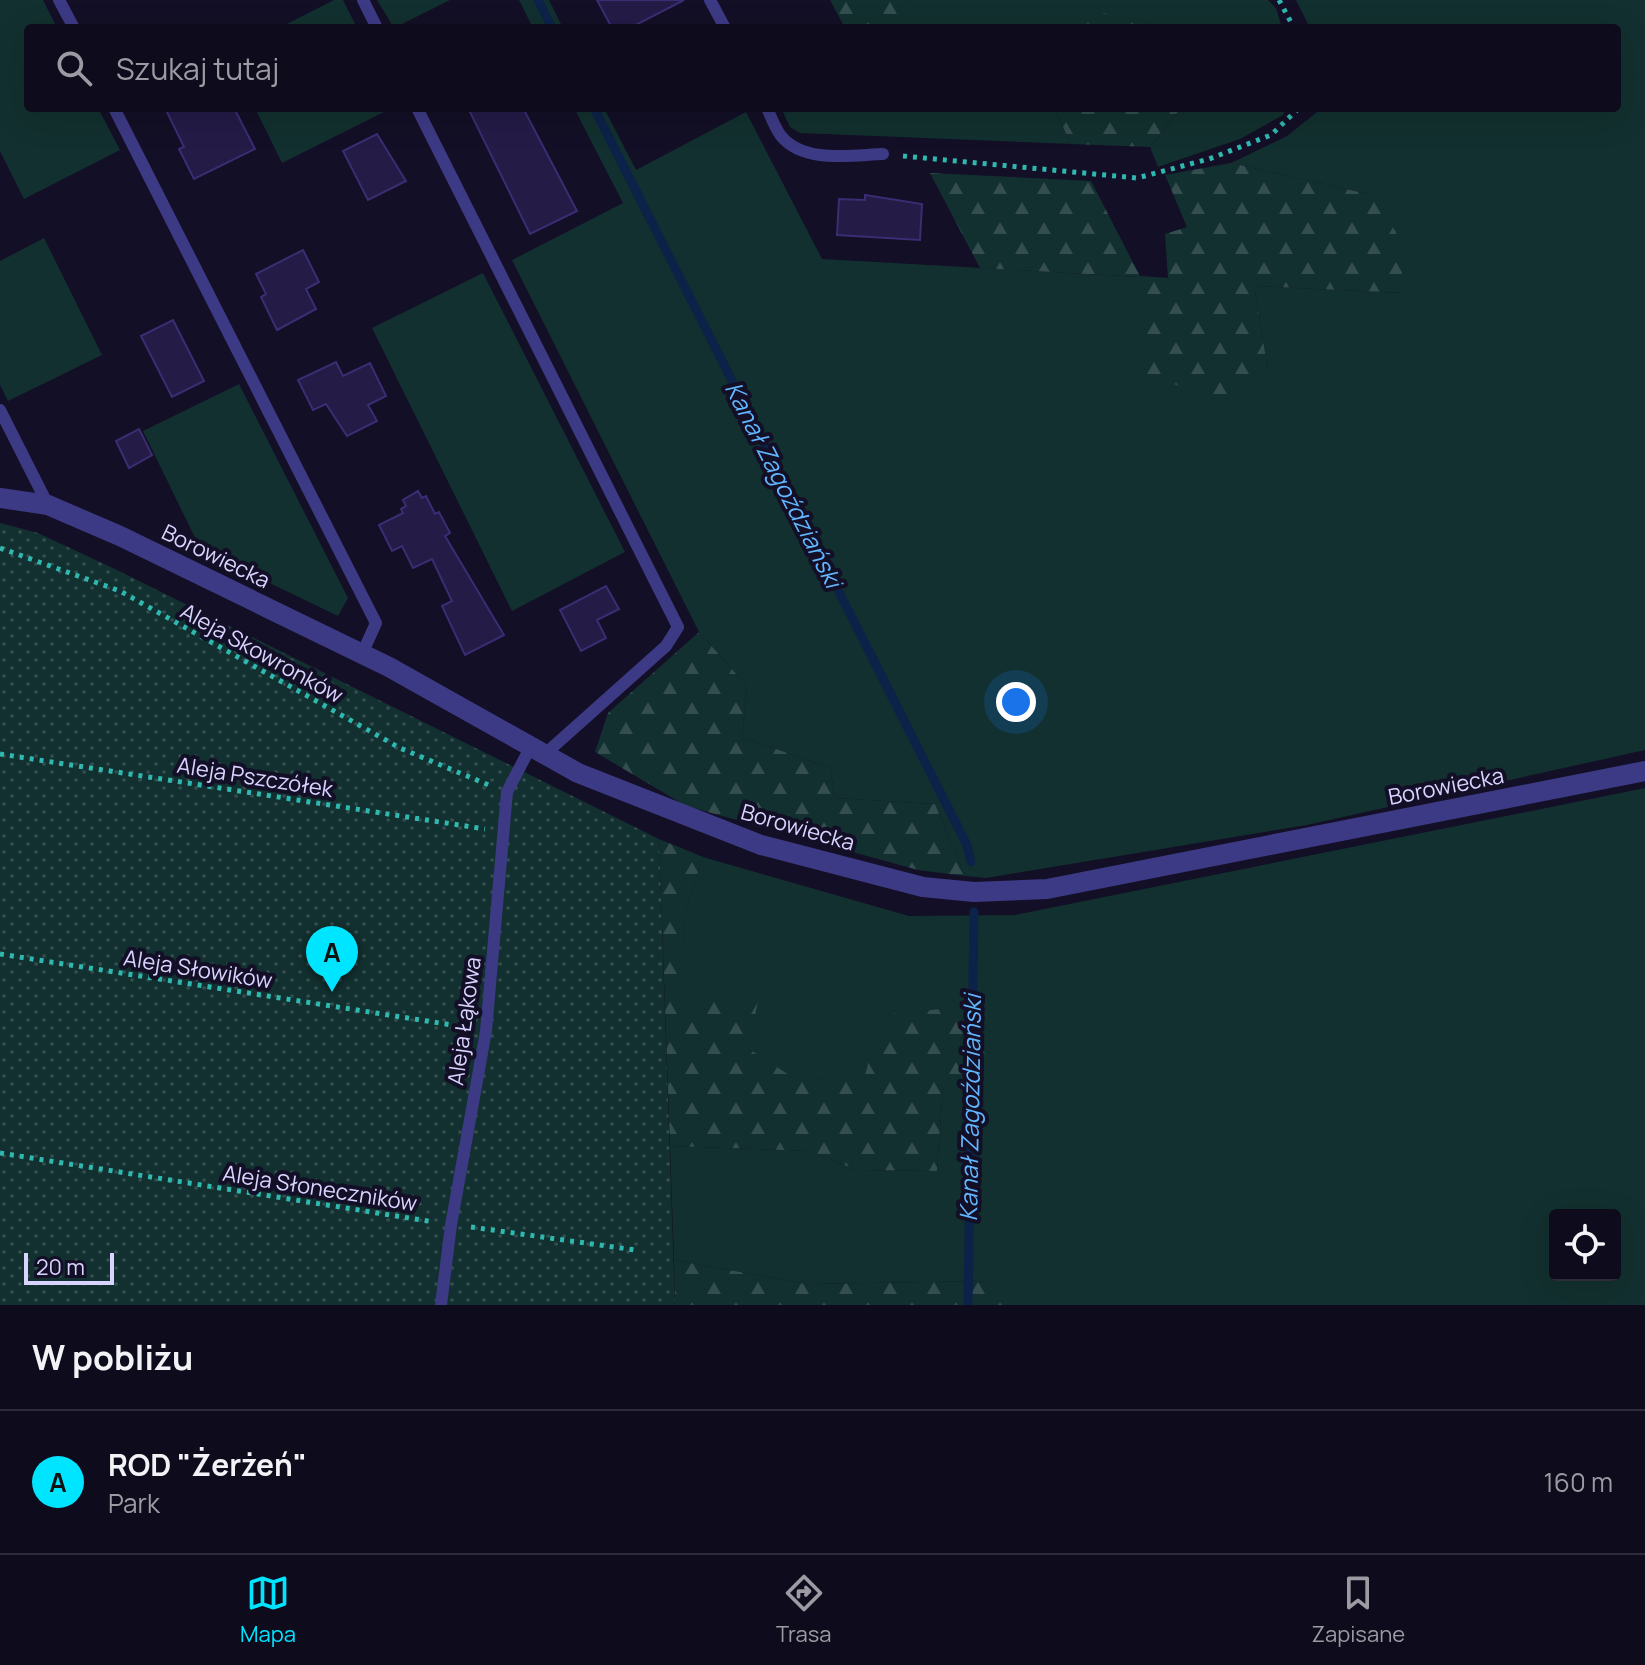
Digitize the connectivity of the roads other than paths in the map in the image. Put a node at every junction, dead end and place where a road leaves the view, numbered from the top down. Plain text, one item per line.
1 (59, 0) edge
2 (363, 0) edge
3 (710, 0) edge
4 (72, 24) edge
5 (375, 24) edge
6 (723, 24) edge
7 (116, 112) edge
8 (419, 112) edge
9 (769, 112) edge
10 (883, 154) road end
11 (0, 410) edge
12 (0, 498) edge
13 (48, 505) junction
14 (362, 654) junction
15 (538, 750) junction
16 (1645, 771) edge
17 (441, 1305) edge

1 - 4 lane
2 - 5 lane
3 - 6 lane
7 - 14 lane
8 - 15 lane
9 - 10 lane
11 - 13 lane
12 - 13 street, Borowiecka
13 - 14 street, Borowiecka
14 - 15 street, Borowiecka
15 - 16 street, Borowiecka
15 - 17 lane, Aleja Łąkowa

